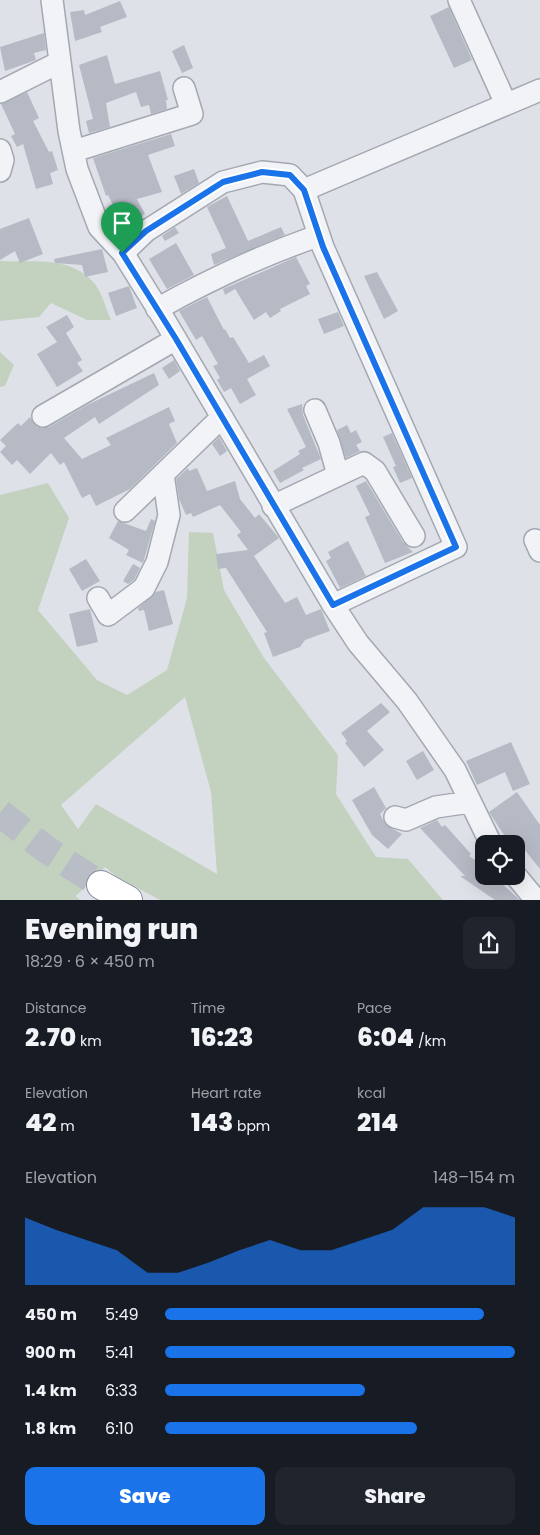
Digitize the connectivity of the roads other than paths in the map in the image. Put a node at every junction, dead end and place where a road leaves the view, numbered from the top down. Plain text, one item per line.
1 (52, 0) edge
2 (459, 0) edge
3 (60, 62) junction
4 (184, 88) dead end
5 (540, 90) edge
6 (0, 92) edge
7 (506, 104) junction
8 (0, 150) edge
9 (74, 152) junction
10 (0, 171) edge
11 (304, 190) junction
12 (309, 239) dead end
13 (122, 253) junction
14 (157, 309) junction
15 (176, 339) junction
16 (315, 410) dead end
17 (43, 416) dead end
18 (222, 417) junction
19 (163, 474) junction
20 (338, 475) junction
21 (273, 506) junction
22 (125, 511) dead end
23 (414, 536) dead end
24 (98, 598) dead end
25 (333, 605) junction
26 (470, 802) junction
27 (395, 817) dead end
28 (486, 835) edge
29 (101, 885) tunnel mouth
30 (524, 885) edge
31 (128, 900) edge
32 (536, 900) edge

1 - 3 street
2 - 7 street
3 - 6 street
3 - 9 street
4 - 9 street
5 - 7 street
7 - 11 street
8 - 10 street
9 - 13 street
11 - 13 street
11 - 25 street
12 - 14 street
13 - 14 street
14 - 15 street
15 - 17 street
15 - 18 street
16 - 20 street
18 - 19 street
18 - 21 street
19 - 22 street
19 - 24 street
20 - 21 street
20 - 23 street
21 - 25 street
25 - 26 street
26 - 27 street
26 - 28 street
29 - 31 highway
30 - 32 street

